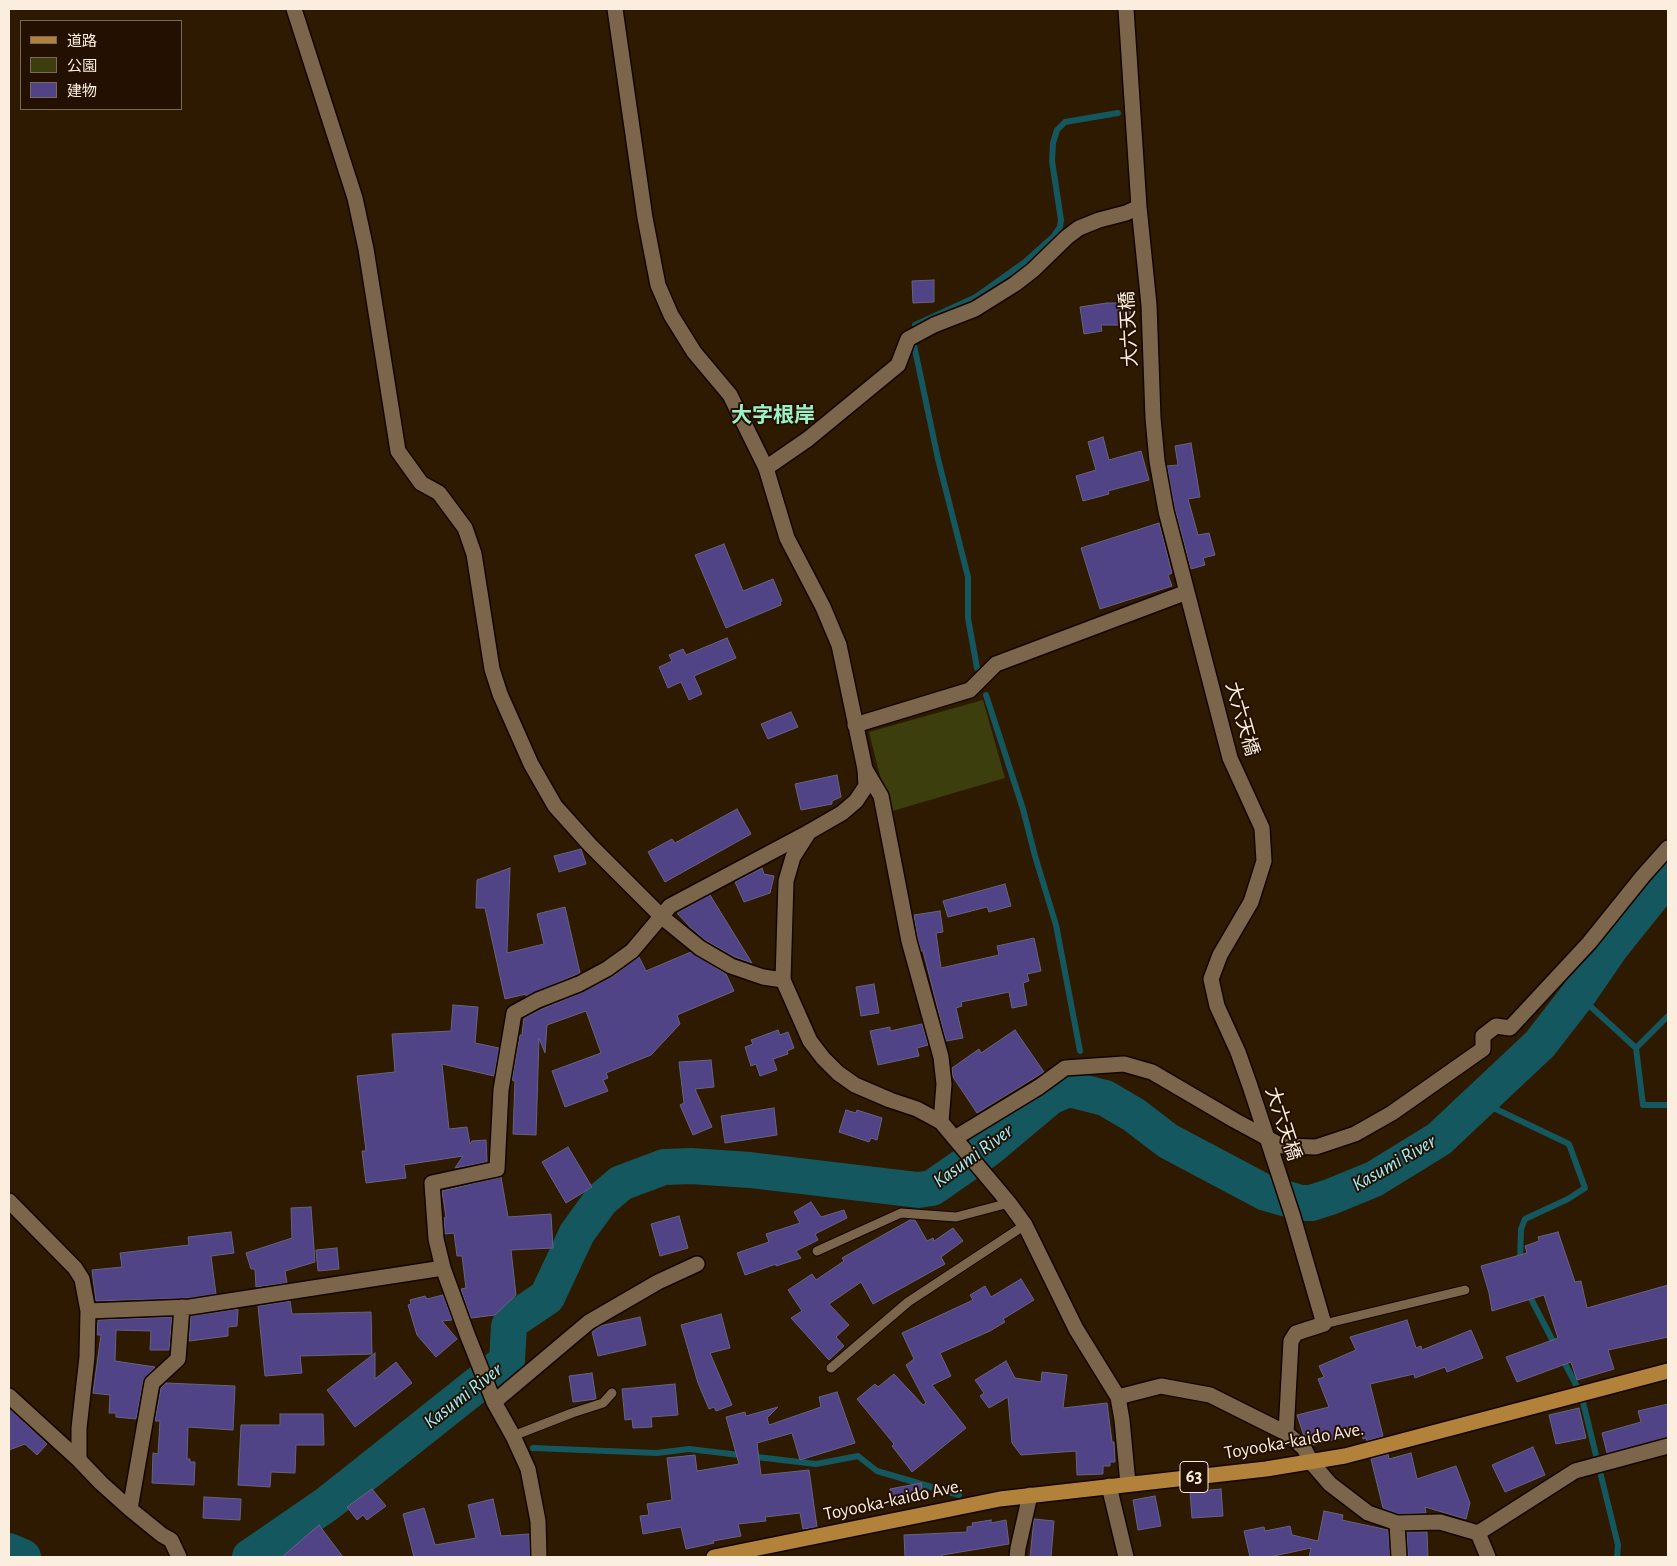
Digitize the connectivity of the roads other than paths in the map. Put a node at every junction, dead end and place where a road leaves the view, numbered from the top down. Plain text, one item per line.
1 (294, 9) edge
2 (615, 9) edge
3 (1126, 9) edge
4 (1139, 207) junction
5 (766, 468) junction
6 (1188, 592) junction
7 (855, 724) junction
8 (864, 769) junction
9 (809, 832) junction
10 (1668, 848) edge
11 (662, 917) junction
12 (783, 980) junction
13 (941, 1122) junction
14 (1266, 1140) junction
15 (958, 1141) junction
16 (9, 1201) edge
17 (1009, 1203) junction
18 (1025, 1225) junction
19 (817, 1251) dead end
20 (697, 1264) dead end
21 (443, 1268) junction
22 (1465, 1290) dead end
23 (182, 1307) junction
24 (88, 1311) junction
25 (1324, 1324) junction
26 (832, 1368) dead end
27 (1668, 1371) edge
28 (612, 1393) dead end
29 (9, 1396) edge
30 (1118, 1397) junction
31 (492, 1398) junction
32 (1286, 1433) junction
33 (513, 1436) junction
34 (1668, 1446) edge
35 (79, 1460) junction
36 (1311, 1462) junction
37 (1128, 1484) junction
38 (1108, 1486) junction
39 (1030, 1495) junction
40 (130, 1509) junction
41 (1396, 1523) junction
42 (1478, 1533) junction
43 (179, 1557) edge
44 (539, 1557) edge
45 (714, 1557) edge
46 (1017, 1557) edge
47 (1126, 1557) edge
48 (1399, 1557) edge
49 (1488, 1557) edge

1 - 11 street
2 - 5 street
3 - 4 street, 大六天橋
4 - 5 street
4 - 6 street, 大六天橋
5 - 7 street
6 - 7 street
6 - 14 street, 大六天橋
7 - 8 street
8 - 9 street
8 - 13 street
9 - 11 street
9 - 12 street
10 - 14 street
11 - 12 street
11 - 21 street
12 - 13 street
13 - 15 street
14 - 15 street
14 - 25 street, 大六天橋
15 - 17 street
16 - 24 street
17 - 18 street
17 - 19 lane
18 - 26 lane
18 - 30 street
20 - 31 street
21 - 23 street
21 - 31 street
22 - 25 lane
23 - 24 street
23 - 40 street
24 - 35 street
25 - 32 street
27 - 36 main road, Toyooka-kaido Ave. / 63
28 - 33 lane
29 - 35 street
30 - 32 street
30 - 37 street
31 - 33 street
32 - 36 street
33 - 44 street
34 - 42 street
35 - 40 street
36 - 37 main road, Toyooka-kaido Ave. / 63
36 - 41 street
37 - 38 main road, Toyooka-kaido Ave. / 63
38 - 39 main road, Toyooka-kaido Ave. / 63
38 - 47 street
39 - 45 main road, Toyooka-kaido Ave. / 63
39 - 46 street
40 - 43 street
41 - 42 street
41 - 48 street
42 - 49 street

